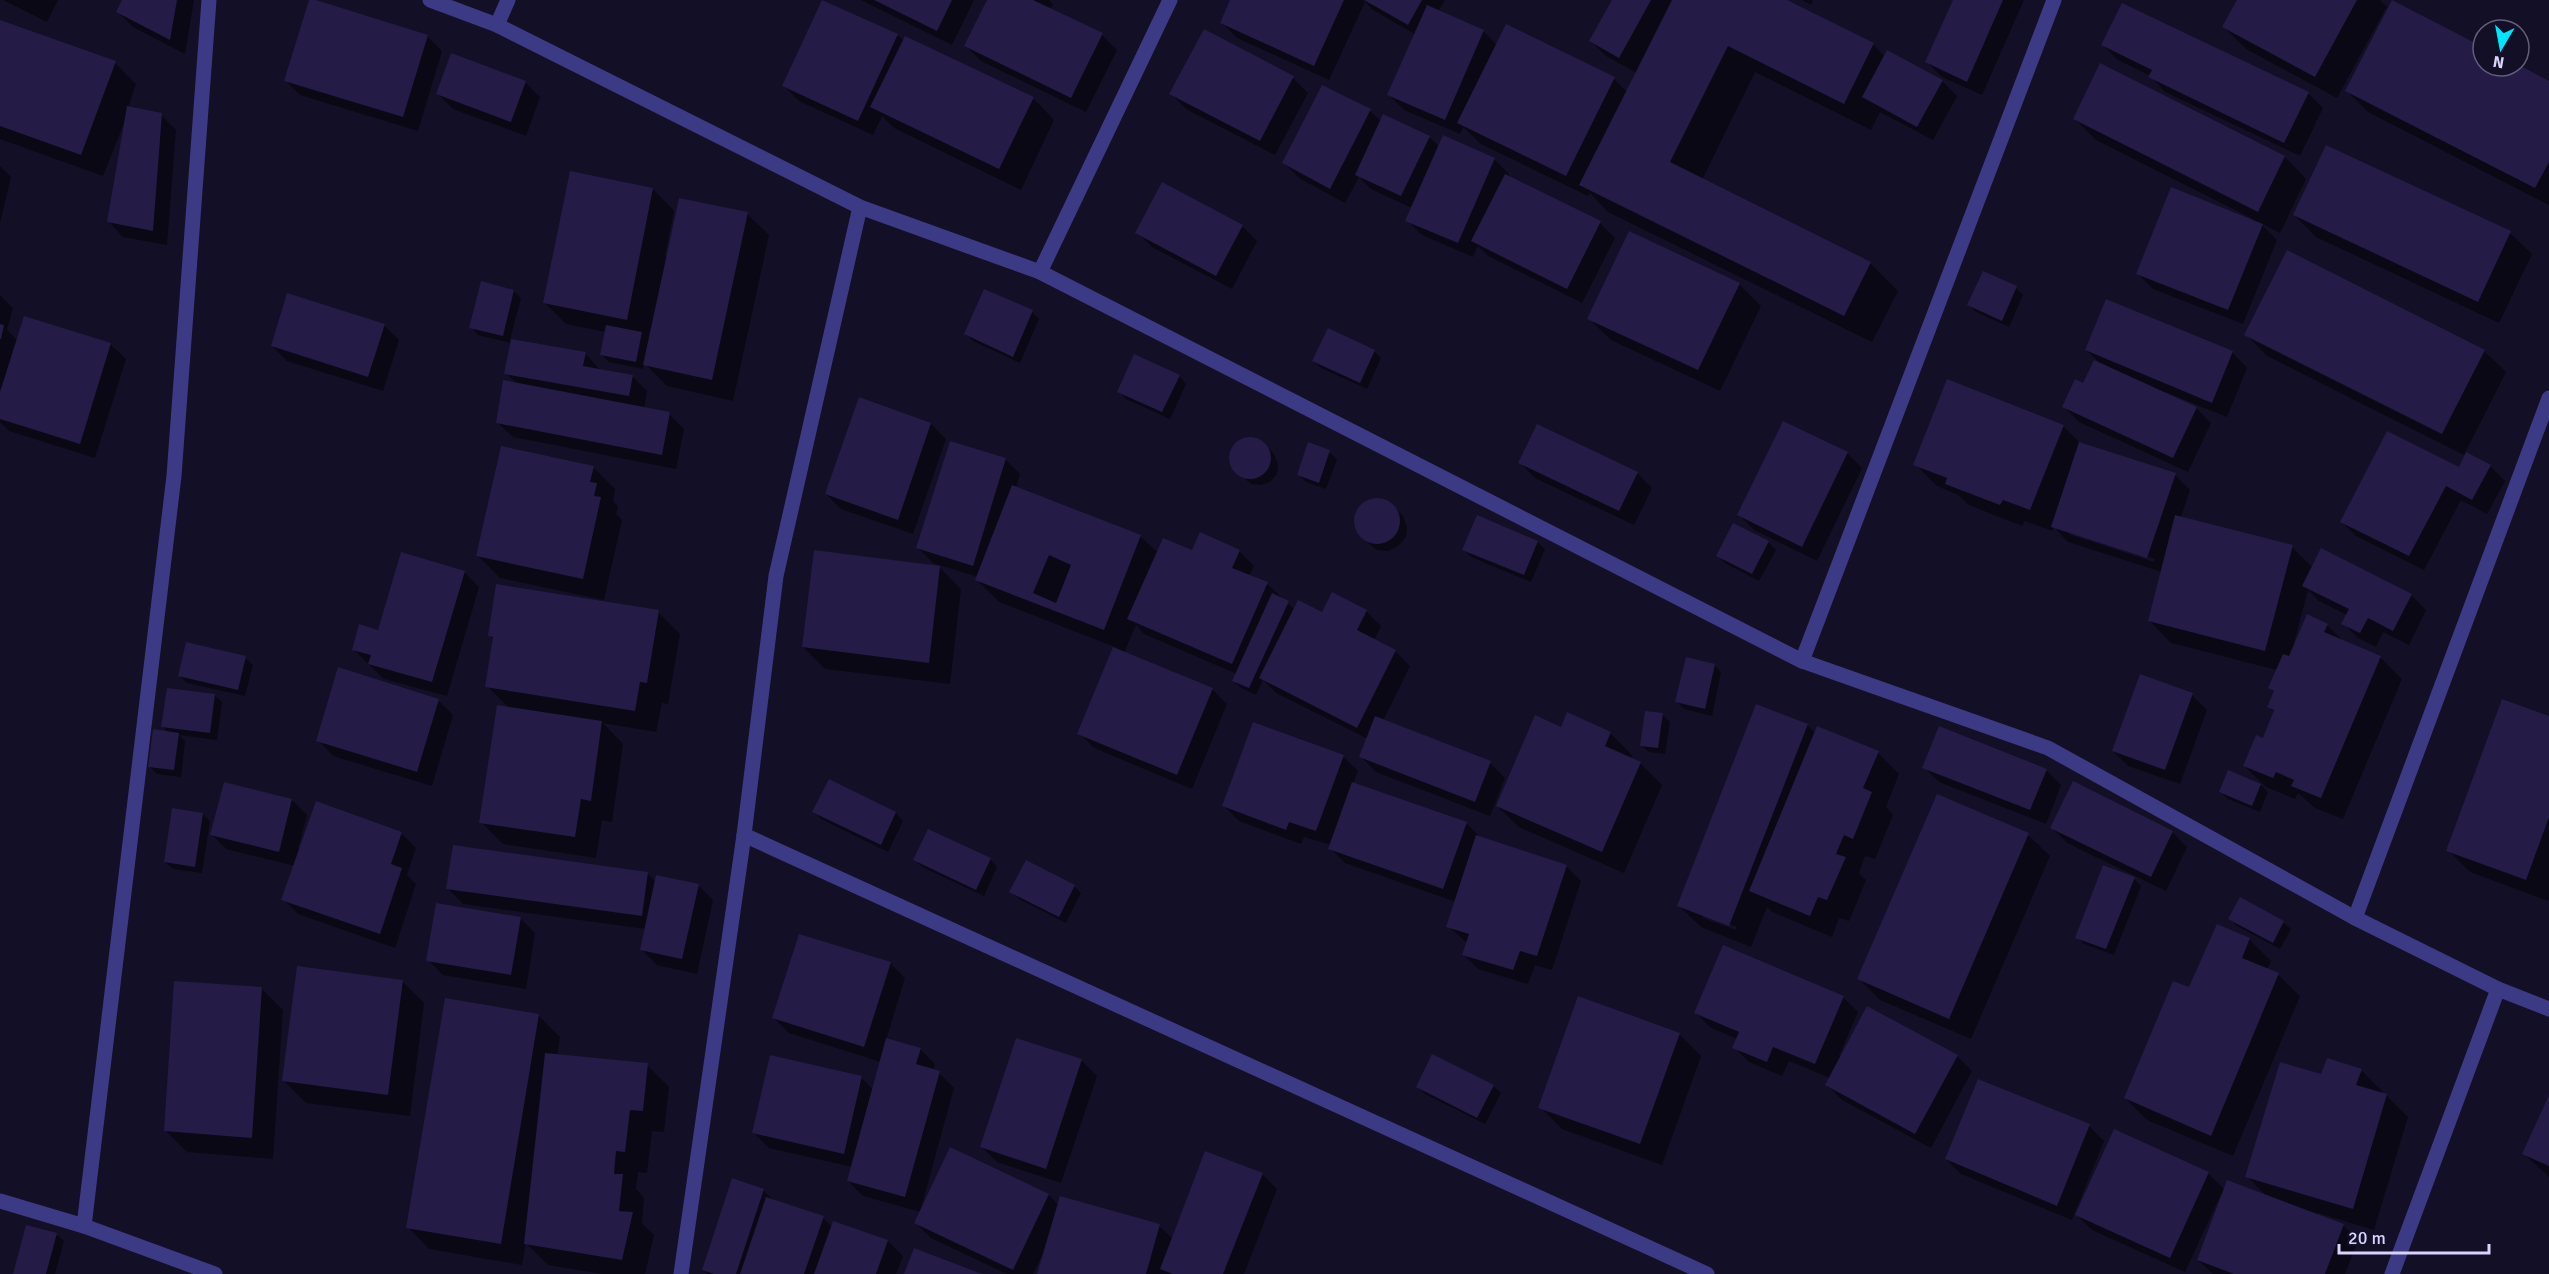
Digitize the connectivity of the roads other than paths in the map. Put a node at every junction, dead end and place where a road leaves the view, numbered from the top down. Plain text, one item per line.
1 (208, 0) edge
2 (430, 0) edge
3 (508, 0) edge
4 (1170, 0) edge
5 (2054, 0) edge
6 (497, 25) junction
7 (860, 207) junction
8 (1040, 272) junction
9 (2549, 398) edge
10 (1802, 661) junction
11 (744, 835) junction
12 (2355, 918) junction
13 (2498, 989) junction
14 (2549, 1009) edge
15 (0, 1201) edge
16 (84, 1226) junction
17 (215, 1274) edge
18 (681, 1274) edge
19 (1707, 1274) edge
20 (2392, 1274) edge

1 - 16 street
2 - 6 street
3 - 6 street
4 - 8 street
5 - 10 street
6 - 7 street
7 - 8 street
7 - 11 street
8 - 10 street
9 - 12 street
10 - 12 street
11 - 18 street
11 - 19 street
12 - 13 street
13 - 14 street
13 - 20 street
15 - 16 street
16 - 17 street

